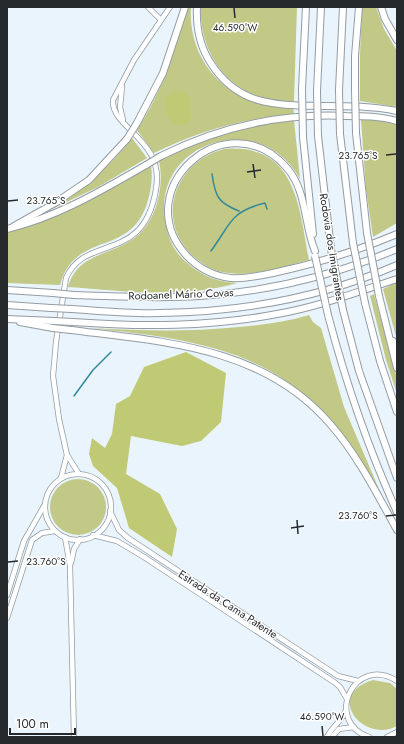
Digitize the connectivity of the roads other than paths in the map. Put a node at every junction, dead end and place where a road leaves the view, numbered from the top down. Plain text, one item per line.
1 (148, 7) edge
2 (170, 7) edge
3 (185, 7) edge
4 (197, 7) edge
5 (306, 7) edge
6 (321, 7) edge
7 (343, 7) edge
8 (359, 7) edge
9 (381, 7) edge
10 (161, 20) junction
11 (397, 40) edge
12 (124, 81) junction
13 (113, 102) junction
14 (121, 110) junction
15 (397, 111) edge
16 (397, 121) edge
17 (125, 124) junction
18 (8, 229) edge
19 (397, 234) edge
20 (397, 249) edge
21 (315, 254) junction
22 (397, 265) edge
23 (397, 279) edge
24 (7, 290) edge
25 (7, 305) edge
26 (385, 318) junction
27 (7, 319) edge
28 (397, 350) edge
29 (397, 368) edge
30 (397, 412) edge
31 (67, 455) junction
32 (79, 474) junction
33 (61, 478) junction
34 (397, 478) edge
35 (45, 504) junction
36 (110, 512) junction
37 (397, 512) edge
38 (397, 530) edge
39 (55, 531) junction
40 (94, 535) junction
41 (65, 537) junction
42 (80, 539) junction
43 (70, 566) junction
44 (7, 595) edge
45 (7, 618) edge
46 (358, 681) junction
47 (397, 681) edge
48 (347, 699) junction
49 (346, 710) junction
50 (354, 727) junction
51 (397, 732) edge
52 (74, 737) edge
53 (328, 737) edge
54 (332, 737) edge
55 (369, 737) edge
56 (387, 737) edge

1 - 10 main road
2 - 10 main road
3 - 18 highway, bridge
4 - 15 highway
5 - 21 highway, bridge
6 - 34 highway, Rodovia dos Imigrantes, bridge
7 - 30 highway, Rodovia dos Imigrantes, bridge
8 - 26 highway, bridge
9 - 11 highway
10 - 12 main road
12 - 13 main road
12 - 14 main road
13 - 14 main road
13 - 17 main road
14 - 17 main road
16 - 18 highway, bridge
17 - 31 main road
19 - 21 highway
20 - 24 highway, Rodoanel Mário Covas, bridge
21 - 37 highway, bridge
22 - 25 highway, Rodoanel Mário Covas, bridge
23 - 27 highway, bridge
26 - 28 highway
26 - 29 highway
27 - 38 highway, bridge
31 - 32 main road
31 - 33 main road
32 - 33 main road
32 - 36 main road
33 - 35 main road
35 - 39 main road
35 - 44 main road
36 - 40 main road
36 - 46 main road, Estrada da Cama Patente
39 - 41 main road
39 - 45 main road
40 - 42 main road
40 - 48 main road, Estrada da Cama Patente
41 - 42 main road
41 - 43 main road
42 - 43 main road
43 - 52 main road
46 - 47 main road
46 - 48 main road
48 - 49 main road
49 - 50 main road
49 - 53 main road
50 - 54 main road
50 - 55 main road
51 - 56 main road

